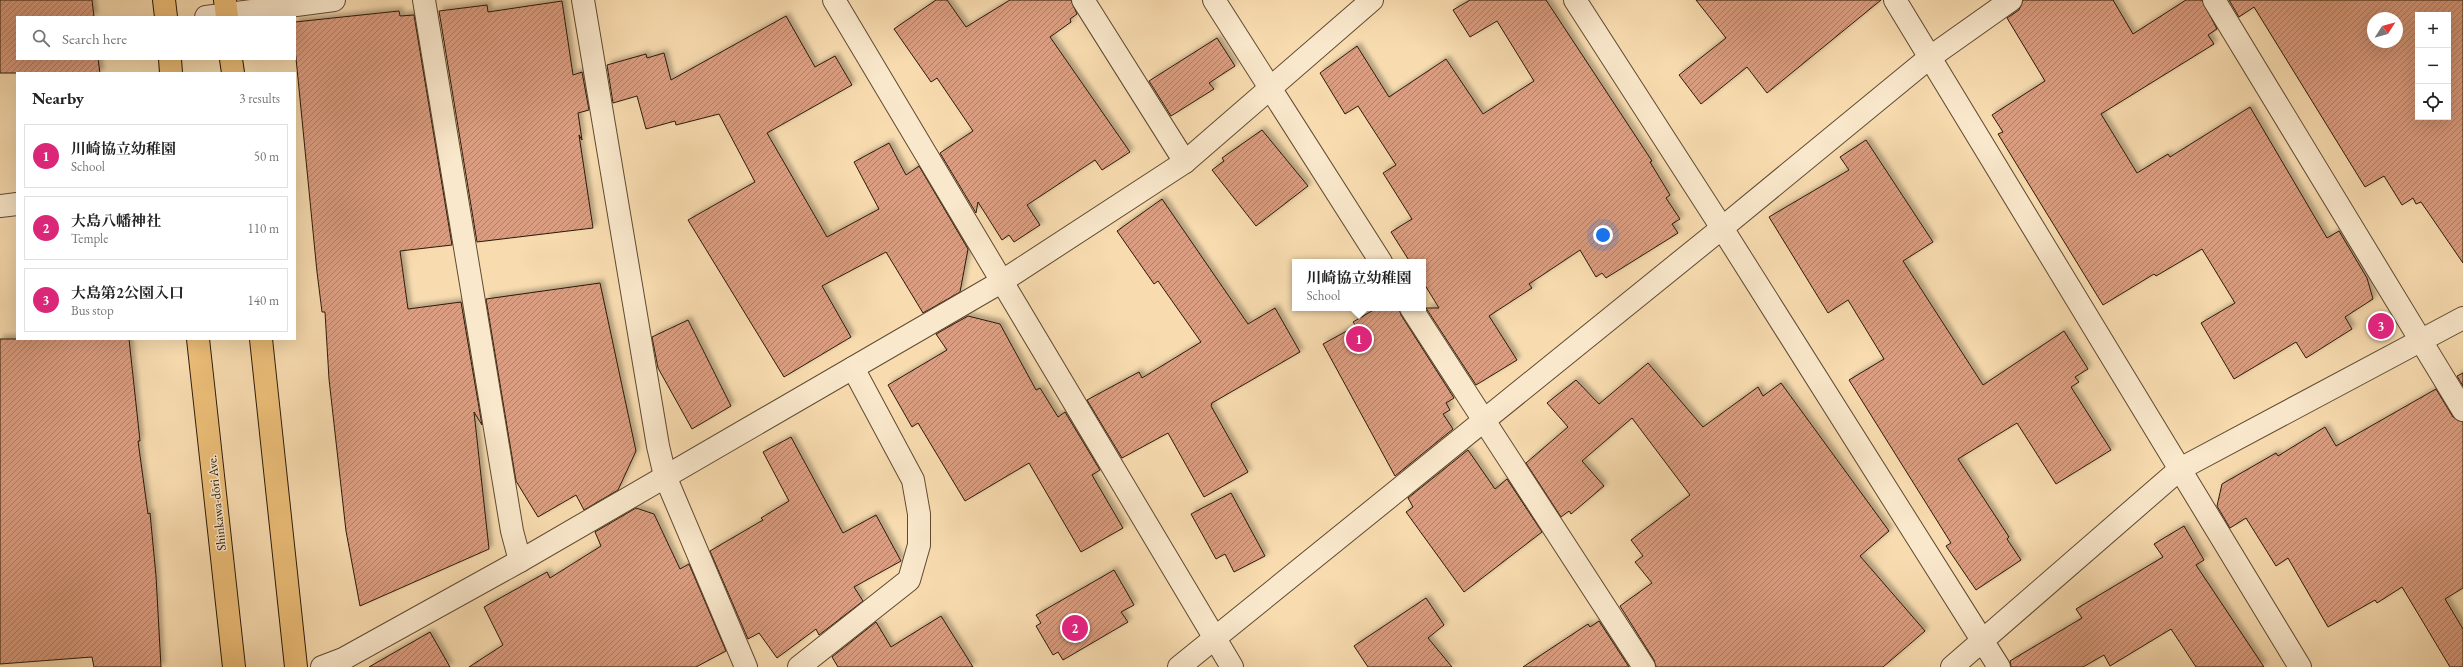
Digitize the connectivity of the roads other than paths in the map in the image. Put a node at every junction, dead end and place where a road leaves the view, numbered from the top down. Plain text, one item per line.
1 (164, 0) edge
2 (334, 0) edge
3 (424, 0) edge
4 (583, 0) edge
5 (834, 0) edge
6 (1084, 0) edge
7 (1214, 0) edge
8 (1372, 0) edge
9 (1575, 0) edge
10 (1895, 0) edge
11 (2011, 0) edge
12 (2214, 0) edge
13 (221, 12) edge
14 (166, 16) edge
15 (1929, 58) junction
16 (170, 60) edge
17 (231, 60) edge
18 (171, 72) edge
19 (232, 72) edge
20 (1270, 88) junction
21 (1185, 162) junction
22 (16, 204) edge
23 (0, 206) edge
24 (1722, 228) junction
25 (1379, 259) edge
26 (1001, 282) junction
27 (1412, 311) edge
28 (2463, 318) edge
29 (198, 340) edge
30 (261, 340) edge
31 (2420, 341) junction
32 (853, 368) junction
33 (2463, 410) edge
34 (1483, 420) junction
35 (2180, 469) junction
36 (665, 476) junction
37 (520, 561) junction
38 (1213, 639) junction
39 (1982, 640) junction
40 (234, 667) edge
41 (296, 667) edge
42 (322, 667) edge
43 (746, 667) edge
44 (799, 667) edge
45 (1179, 667) edge
46 (1232, 667) edge
47 (1644, 667) edge
48 (1952, 667) edge
49 (2000, 667) edge
50 (2300, 667) edge

1 - 14 main road
2 - 13 street
3 - 37 street
4 - 36 street
5 - 26 street
6 - 21 street
7 - 20 street
8 - 20 street
9 - 24 street
10 - 15 street
11 - 15 street
12 - 31 street
15 - 24 street
15 - 35 street
16 - 18 main road
17 - 19 main road
20 - 21 street
20 - 25 street
21 - 26 street
22 - 23 street
24 - 34 street
24 - 39 street
26 - 32 street
26 - 38 street
27 - 34 street
28 - 31 street
29 - 40 main road, Shinkawa-dōri Ave.
30 - 41 main road
31 - 33 street
31 - 35 street
32 - 36 street
32 - 44 street
34 - 38 street
34 - 47 street
35 - 39 street
35 - 50 street
36 - 37 street
36 - 43 street
37 - 42 street
38 - 45 street
38 - 46 street
39 - 48 street
39 - 49 street

